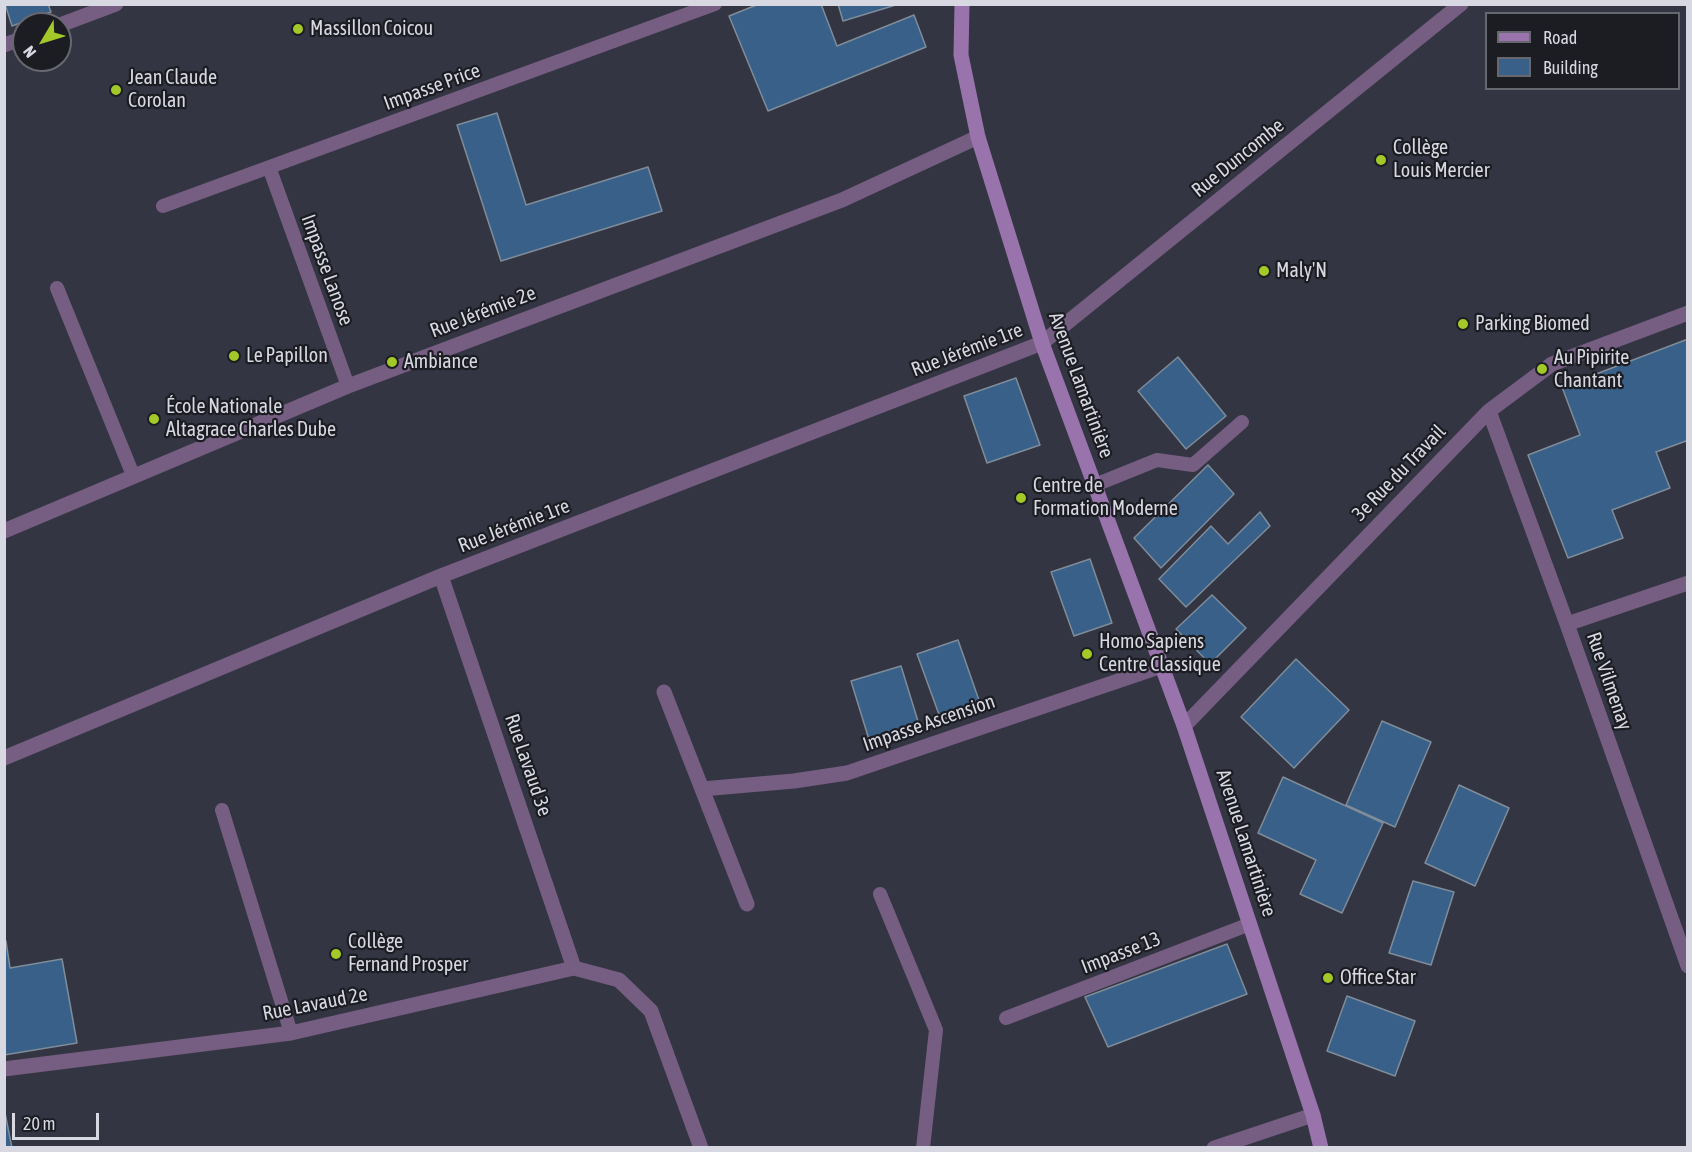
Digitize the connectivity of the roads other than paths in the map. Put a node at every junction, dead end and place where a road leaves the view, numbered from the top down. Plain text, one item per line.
1 (116, 4) edge
2 (715, 4) edge
3 (962, 4) edge
4 (1461, 4) edge
5 (72, 20) edge
6 (978, 137) junction
7 (269, 167) junction
8 (163, 206) dead end
9 (57, 288) dead end
10 (1688, 313) edge
11 (1042, 343) junction
12 (348, 386) junction
13 (1489, 411) junction
14 (1242, 422) dead end
15 (134, 475) junction
16 (1095, 485) junction
17 (4, 531) edge
18 (441, 576) junction
19 (1688, 584) edge
20 (1567, 624) junction
21 (1162, 666) junction
22 (664, 692) dead end
23 (1184, 726) junction
24 (4, 758) edge
25 (702, 789) junction
26 (222, 810) dead end
27 (880, 894) dead end
28 (747, 904) dead end
29 (1250, 924) junction
30 (1688, 966) edge
31 (574, 968) junction
32 (1006, 1018) dead end
33 (291, 1033) junction
34 (4, 1069) edge
35 (1313, 1115) junction
36 (701, 1148) edge
37 (923, 1148) edge
38 (1214, 1148) edge
39 (1322, 1148) edge

1 - 5 street
2 - 7 lane, Impasse Price
3 - 6 street, Avenue Lamartinière
4 - 11 street, Rue Duncombe
6 - 11 street, Avenue Lamartinière
6 - 12 street, Rue Jérémie 2e
7 - 8 lane, Impasse Price
7 - 12 lane, Impasse Lanose
9 - 15 lane
10 - 13 street, 3e Rue du Travail
11 - 16 street, Avenue Lamartinière
11 - 18 street, Rue Jérémie 1re
12 - 15 street, Rue Jérémie 2e
13 - 20 street, Rue Vilmenay
13 - 23 street, 3e Rue du Travail
14 - 16 lane
15 - 17 street, Rue Jérémie 2e
16 - 21 street, Avenue Lamartinière
18 - 24 street, Rue Jérémie 1re
18 - 31 street, Rue Lavaud 3e
19 - 20 street
20 - 30 street, Rue Vilmenay
21 - 23 street, Avenue Lamartinière
21 - 25 street, Impasse Ascension
22 - 25 street
23 - 29 street, Avenue Lamartinière
25 - 28 street
26 - 33 lane
27 - 37 lane
29 - 32 lane, Impasse 13
29 - 35 street, Avenue Lamartinière
31 - 33 street, Rue Lavaud 2e
31 - 36 street, Rue Lavaud 2e
33 - 34 street, Rue Lavaud 2e
35 - 38 street
35 - 39 street, Avenue Lamartinière

